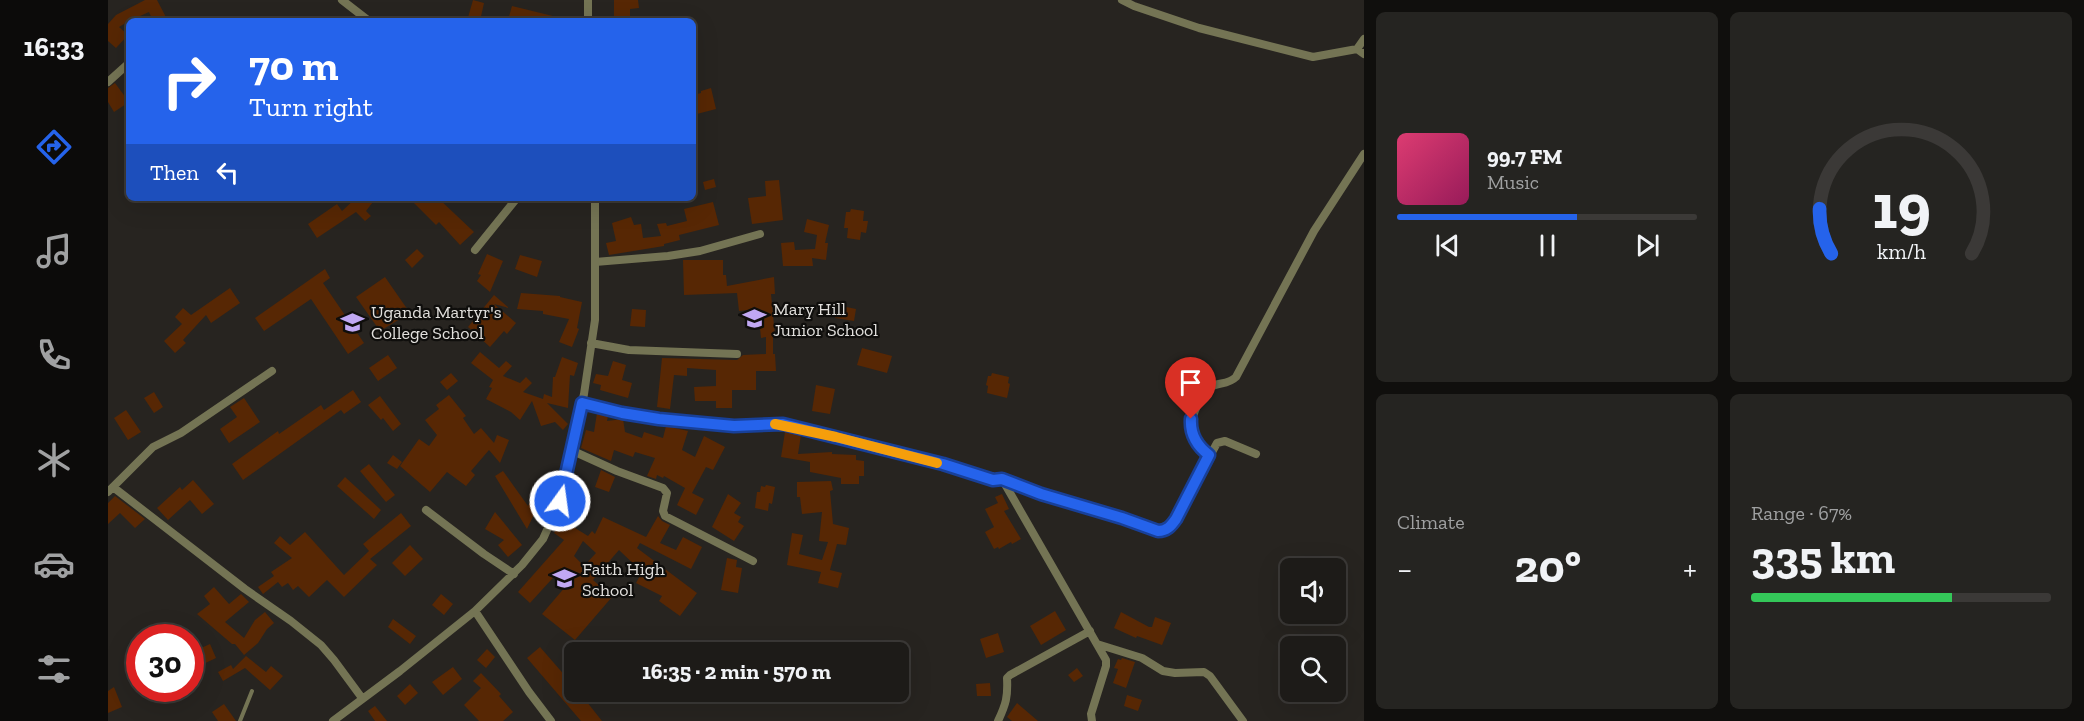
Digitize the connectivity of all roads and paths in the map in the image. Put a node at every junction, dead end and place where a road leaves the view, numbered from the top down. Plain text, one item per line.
1 (342, 0) edge
2 (588, 0) edge
3 (1122, 0) edge
4 (365, 18) edge
5 (588, 18) edge
6 (1364, 39) edge
7 (1361, 51) edge
8 (126, 66) edge
9 (108, 82) edge
10 (1364, 154) edge
11 (515, 201) edge
12 (595, 201) edge
13 (760, 234) dead end
14 (476, 250) dead end
15 (596, 262) junction
16 (591, 343) junction
17 (737, 354) dead end
18 (272, 371) dead end
19 (582, 403) junction
20 (573, 451) junction
21 (1256, 454) dead end
22 (1209, 455) junction
23 (1002, 479) junction
24 (110, 489) edge
25 (426, 510) dead end
26 (753, 561) dead end
27 (514, 574) junction
28 (475, 611) junction
29 (1090, 631) junction
30 (1097, 644) junction
31 (252, 691) dead end
32 (362, 698) junction
33 (240, 721) edge
34 (333, 721) edge
35 (551, 721) edge
36 (998, 721) edge
37 (1092, 721) edge
38 (1243, 721) edge

1 - 4 street
2 - 5 street
3 - 7 street
6 - 7 street
8 - 9 street
10 - 22 street
11 - 14 street
12 - 15 street
13 - 15 street
15 - 16 street
16 - 17 street
16 - 19 street
18 - 24 street
19 - 20 street
19 - 23 street
20 - 26 street
20 - 27 street
21 - 22 street
22 - 23 street
23 - 29 street
24 - 32 street
25 - 27 street
27 - 28 street
28 - 32 street
28 - 35 street
29 - 30 street
29 - 36 street
30 - 37 street
30 - 38 street
31 - 33 lane
32 - 34 street

